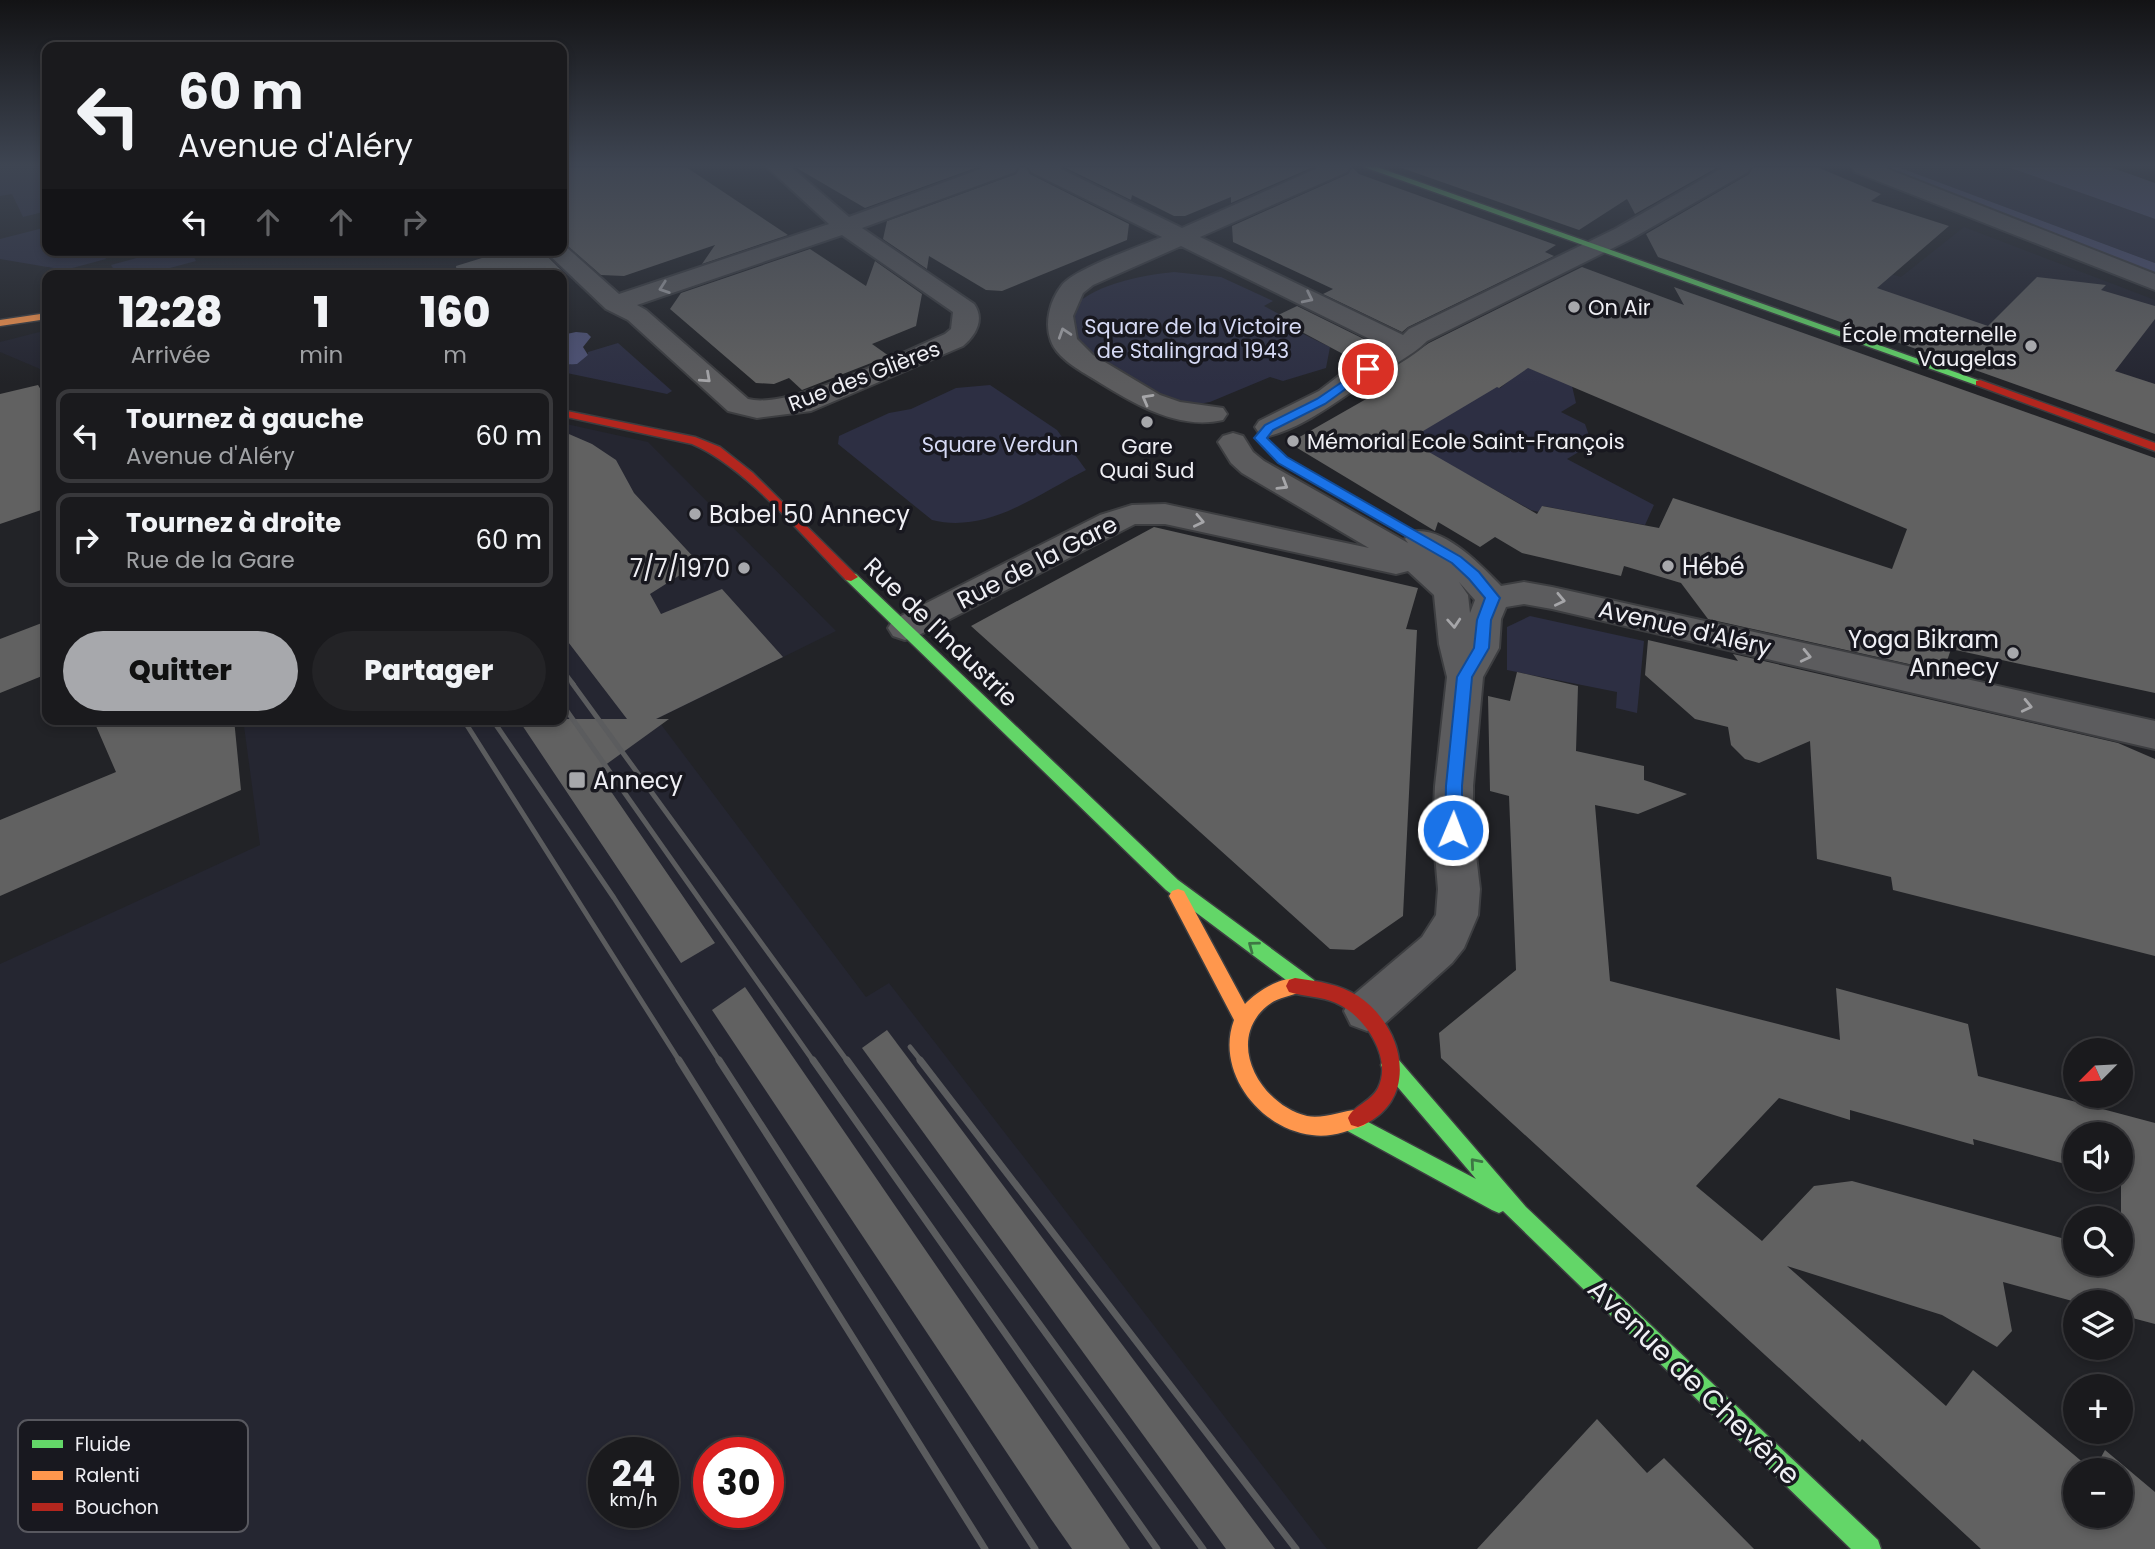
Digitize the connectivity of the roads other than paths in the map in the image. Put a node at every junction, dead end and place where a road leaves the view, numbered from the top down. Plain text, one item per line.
1 (805, 239) edge
2 (859, 239) edge
3 (1173, 239) edge
4 (1187, 239) edge
5 (1570, 239) edge
6 (1610, 239) edge
7 (2045, 239) edge
8 (1594, 248) junction
9 (563, 256) edge
10 (2155, 283) edge
11 (615, 304) junction
12 (42, 306) edge
13 (0, 310) edge
14 (42, 317) edge
15 (0, 323) edge
16 (1406, 347) junction
17 (567, 414) edge
18 (1245, 421) junction
19 (2155, 447) edge
20 (1435, 574) junction
21 (1493, 598) junction
22 (905, 628) junction
23 (1465, 677) junction
24 (2155, 735) edge
25 (1172, 885) junction
26 (1308, 986) junction
27 (1367, 1011) junction
28 (1243, 1018) junction
29 (1391, 1065) junction
30 (1351, 1122) junction
31 (1519, 1214) junction
32 (1869, 1549) edge

1 -> 11 street
11 -> 2 street, Rue des Glières
18 -> 3 street
4 -> 16 street
5 - 8 street
6 - 8 street
7 - 10 street
8 - 16 street
8 - 19 street
9 - 11 street
12 - 13 street
14 - 15 street
16 - 18 street
17 - 22 street, Rue de l'Industrie
18 -> 20 street
18 - 21 street
22 -> 20 street, Rue de la Gare
20 -> 23 street
21 - 23 street
21 -> 24 street, Avenue d'Aléry
22 - 25 street, Rue de l'Industrie
23 - 27 street
26 -> 25 street, Rue de l'Industrie
25 - 28 street, Rue de l'Industrie
26 - 27 street
26 - 28 street
27 - 29 street
28 - 30 street
29 - 30 street
31 -> 29 street, Avenue de Chevêne
30 - 31 street, Avenue de Chevêne
31 - 32 street, Avenue de Chevêne

